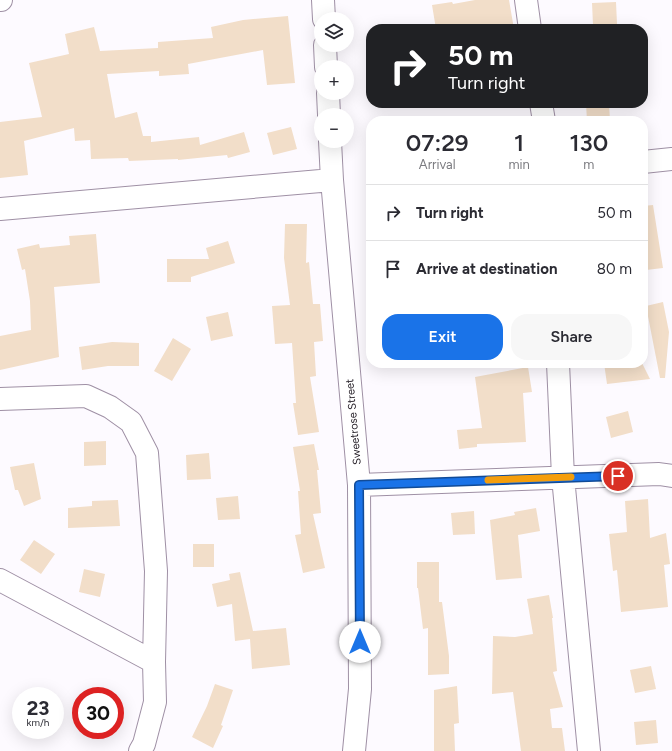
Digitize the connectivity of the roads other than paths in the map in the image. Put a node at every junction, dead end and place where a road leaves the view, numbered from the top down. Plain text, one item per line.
1 (323, 0) edge
2 (526, 0) edge
3 (324, 12) edge
4 (529, 24) edge
5 (330, 148) edge
6 (672, 159) edge
7 (648, 161) edge
8 (332, 180) junction
9 (0, 209) edge
10 (558, 368) edge
11 (0, 399) edge
12 (672, 476) edge
13 (563, 477) junction
14 (359, 485) junction
15 (0, 580) edge
16 (154, 662) junction
17 (140, 751) edge
18 (354, 751) edge
19 (589, 751) edge

1 - 3 street
2 - 4 street
5 - 8 street, Sweetrose Street
6 - 7 street
8 - 9 street
8 - 14 street, Sweetrose Street
10 - 13 street
11 - 16 street
12 - 13 street
13 - 14 street
13 - 19 street
14 - 18 street, Sweetrose Street
15 - 16 street
16 - 17 street

